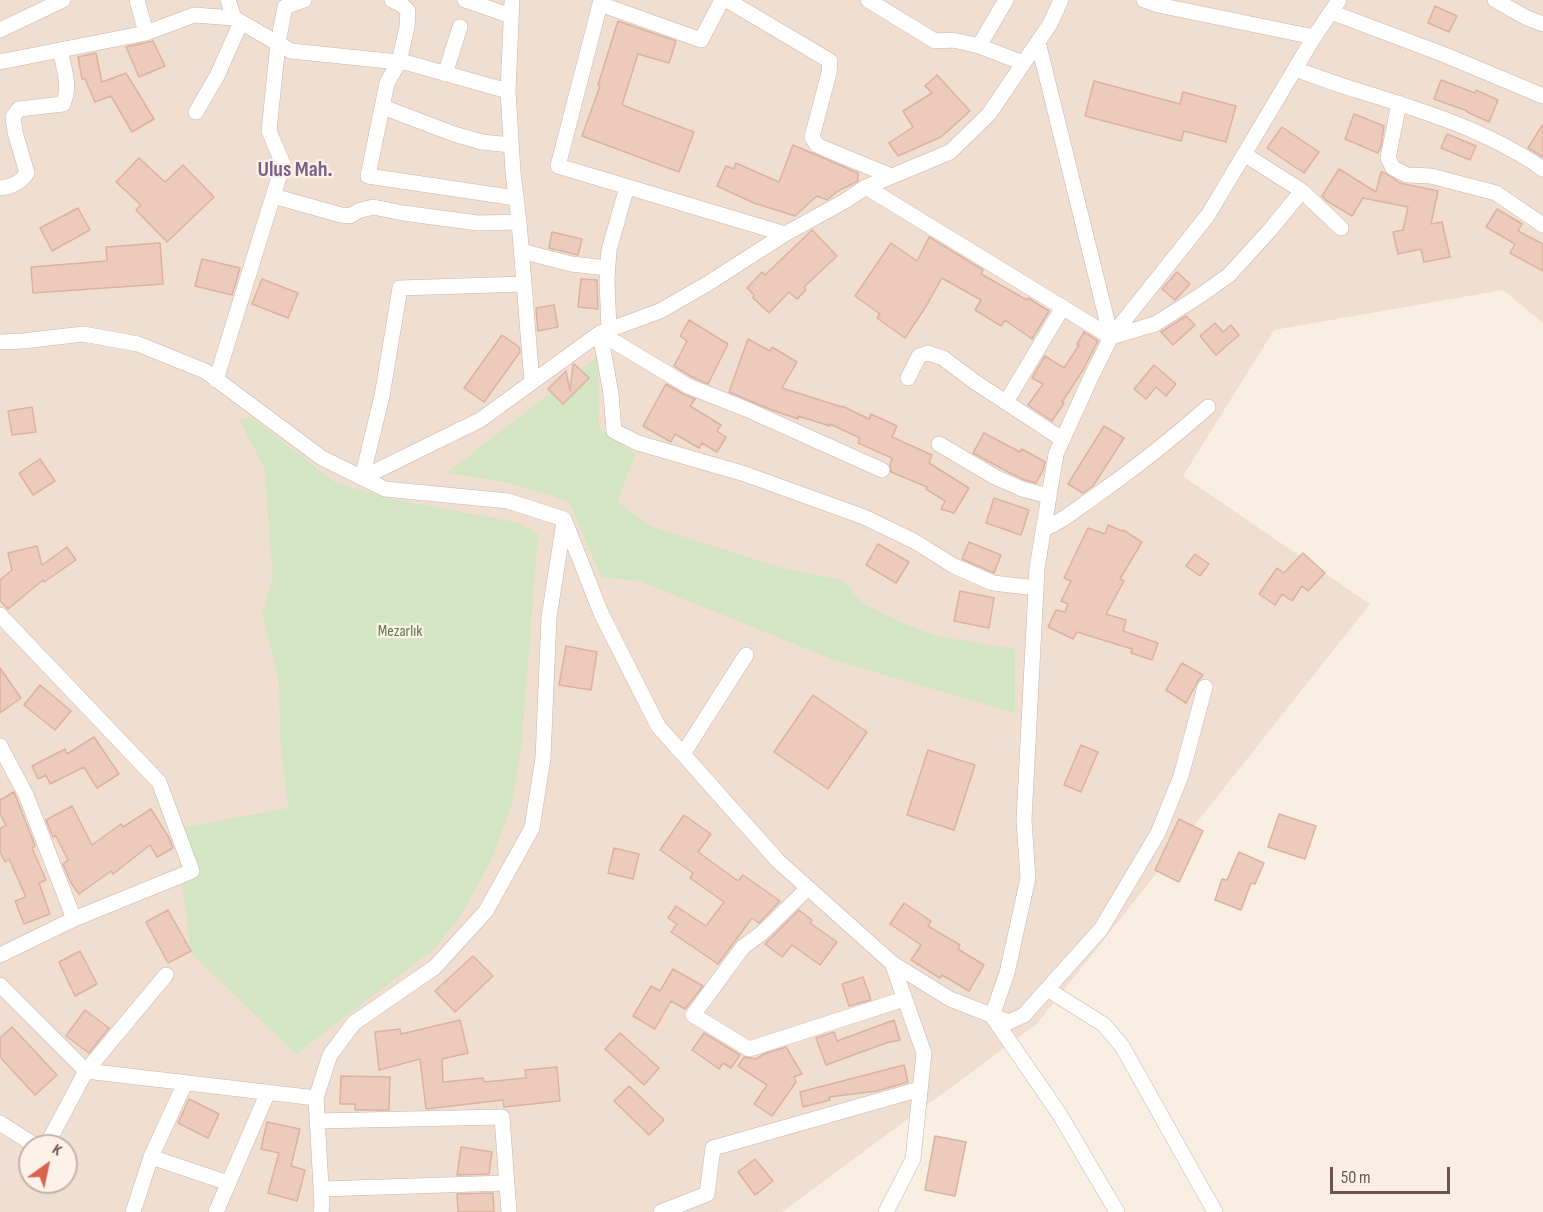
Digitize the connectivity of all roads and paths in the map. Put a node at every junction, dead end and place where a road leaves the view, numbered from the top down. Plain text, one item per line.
1 (63, 0) edge
2 (137, 0) edge
3 (304, 0) edge
4 (392, 0) edge
5 (465, 0) edge
6 (512, 0) edge
7 (722, 0) edge
8 (727, 0) edge
9 (1006, 0) edge
10 (1061, 0) edge
11 (1144, 0) edge
12 (1495, 0) edge
13 (230, 1) edge
14 (879, 2) edge
15 (1335, 6) edge
16 (511, 16) junction
17 (237, 20) junction
18 (1543, 24) edge
19 (460, 27) dead end
20 (0, 30) edge
21 (146, 33) junction
22 (1314, 37) junction
23 (1038, 42) junction
24 (278, 43) junction
25 (979, 46) junction
26 (60, 50) junction
27 (0, 62) edge
28 (399, 62) junction
29 (1023, 63) junction
30 (1295, 69) junction
31 (445, 74) junction
32 (508, 91) junction
33 (1543, 96) edge
34 (1399, 102) junction
35 (383, 107) junction
36 (196, 112) dead end
37 (511, 145) junction
38 (1244, 154) junction
39 (1543, 169) edge
40 (891, 176) junction
41 (627, 187) junction
42 (866, 187) junction
43 (0, 188) edge
44 (1302, 191) junction
45 (273, 196) junction
46 (516, 198) junction
47 (519, 222) junction
48 (1543, 225) edge
49 (1341, 228) dead end
50 (785, 234) junction
51 (521, 251) junction
52 (608, 268) junction
53 (524, 284) junction
54 (1063, 307) junction
55 (604, 331) junction
56 (1111, 337) junction
57 (0, 342) edge
58 (908, 378) dead end
59 (216, 380) junction
60 (532, 382) junction
61 (1006, 402) junction
62 (1208, 407) dead end
63 (1062, 439) junction
64 (939, 444) dead end
65 (882, 470) dead end
66 (362, 478) junction
67 (1049, 496) junction
68 (564, 519) junction
69 (1043, 529) junction
70 (1036, 588) junction
71 (0, 615) edge
72 (746, 655) dead end
73 (1205, 687) dead end
74 (0, 746) edge
75 (683, 754) junction
76 (808, 888) junction
77 (74, 919) junction
78 (0, 955) edge
79 (892, 963) junction
80 (166, 975) dead end
81 (0, 985) edge
82 (1047, 989) junction
83 (904, 999) junction
84 (992, 1016) junction
85 (86, 1071) junction
86 (185, 1083) junction
87 (920, 1089) junction
88 (268, 1092) junction
89 (316, 1098) junction
90 (317, 1121) junction
91 (0, 1123) edge
92 (18, 1134) edge
93 (52, 1134) edge
94 (152, 1157) junction
95 (228, 1183) junction
96 (507, 1184) junction
97 (321, 1189) junction
98 (133, 1212) edge
99 (216, 1212) edge
100 (321, 1212) edge
101 (508, 1212) edge
102 (661, 1212) edge
103 (886, 1212) edge
104 (1118, 1212) edge
105 (1215, 1212) edge

1 - 20 street
2 - 21 street
3 - 24 street
4 - 28 street
5 - 16 street
6 - 16 street
7 - 41 street
8 - 40 street
9 - 25 street
10 - 23 street
11 - 22 street
12 - 18 street
13 - 17 street
14 - 25 street
15 - 22 street
15 - 33 street
16 - 32 street
17 - 21 street
17 - 24 street
17 - 36 street
19 - 31 street
21 - 26 street
22 - 30 street
23 - 29 street
23 - 56 street
24 - 28 street
24 - 45 street
25 - 29 street
26 - 27 street
26 - 43 street
28 - 31 street
28 - 35 street
29 - 40 street
30 - 34 street
30 - 38 street
31 - 32 street
32 - 37 street
34 - 39 street
34 - 48 street
35 - 37 street
35 - 46 street
37 - 46 street
38 - 44 street
38 - 56 street
40 - 42 street
41 - 50 street
41 - 52 street
42 - 50 street
42 - 54 street
44 - 49 street
44 - 56 street
45 - 47 street
45 - 59 street
46 - 47 street
47 - 51 street
50 - 55 street
51 - 52 street
51 - 53 street
52 - 55 street
53 - 60 street
53 - 66 street
54 - 56 street
54 - 61 street
55 - 60 street
55 - 65 street
55 - 70 street
56 - 63 street
57 - 59 street
58 - 61 street
59 - 66 street
60 - 66 street
61 - 63 street
62 - 69 street
63 - 67 street
64 - 67 street
66 - 68 street
67 - 69 street
68 - 75 street
68 - 89 street
69 - 70 street
70 - 84 street
71 - 77 street
72 - 75 street
73 - 82 street
74 - 77 street
75 - 76 street
76 - 79 street
76 - 83 street
77 - 78 street
79 - 83 street
79 - 84 street
80 - 85 street
81 - 85 street
82 - 84 street
82 - 105 street
83 - 87 street
84 - 104 street
85 - 86 street
85 - 93 street
86 - 88 street
86 - 94 street
87 - 102 street
87 - 103 street
88 - 89 street
88 - 95 street
89 - 90 street
90 - 96 street
90 - 97 street
91 - 92 street
94 - 95 street
94 - 98 street
95 - 99 street
96 - 97 street
96 - 101 street
97 - 100 street

